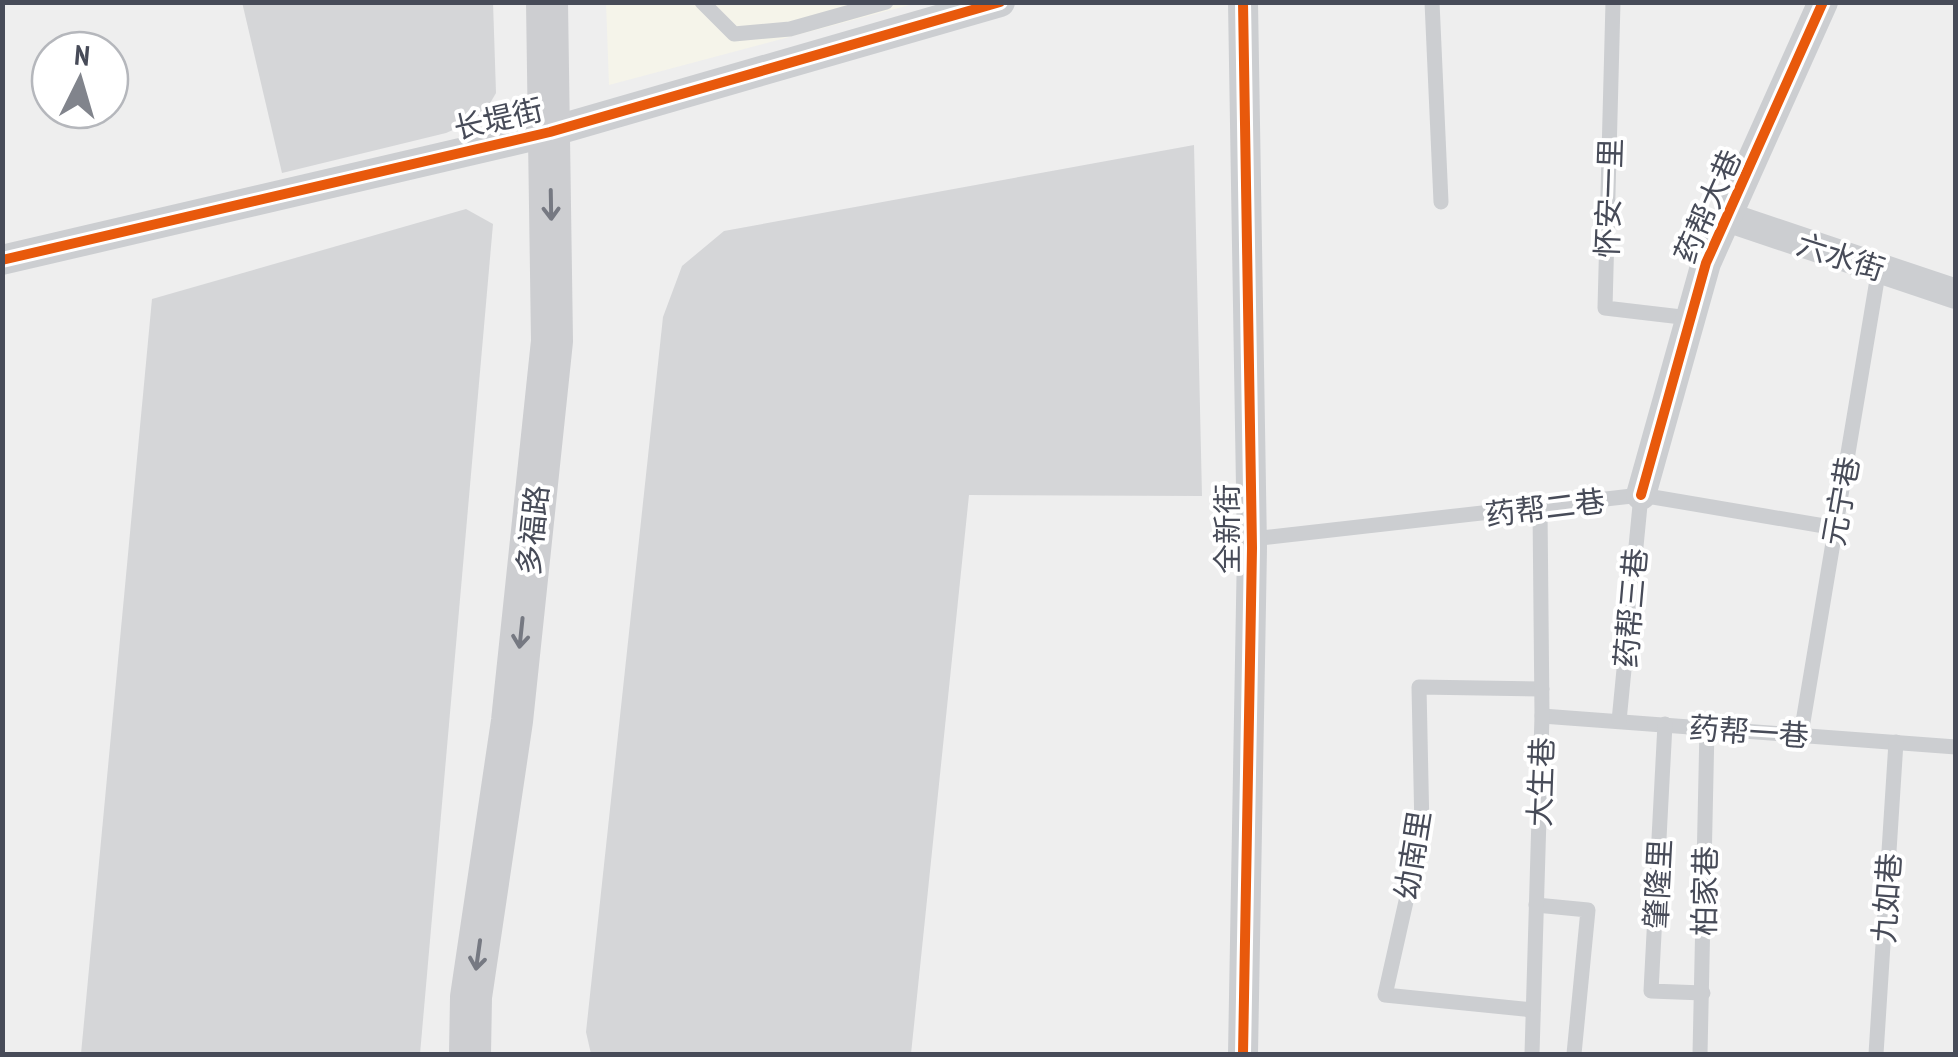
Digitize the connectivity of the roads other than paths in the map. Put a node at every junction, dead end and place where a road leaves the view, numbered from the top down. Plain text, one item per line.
1 (547, 2) edge
2 (702, 2) edge
3 (886, 2) edge
4 (1000, 2) edge
5 (1243, 2) edge
6 (1432, 2) edge
7 (1613, 2) edge
8 (1823, 2) edge
9 (550, 132) junction
10 (1441, 202) dead end
11 (1727, 218) junction
12 (2, 260) edge
13 (1879, 268) junction
14 (1956, 294) edge
15 (1690, 318) junction
16 (1641, 495) junction
17 (1540, 510) junction
18 (1836, 528) junction
19 (1252, 539) junction
20 (1542, 690) junction
21 (1542, 716) junction
22 (1619, 721) junction
23 (1665, 724) junction
24 (1707, 728) junction
25 (1800, 734) junction
26 (1896, 742) junction
27 (1956, 747) edge
28 (1536, 905) junction
29 (1703, 993) junction
30 (1533, 1010) junction
31 (470, 1054) edge
32 (1243, 1054) edge
33 (1532, 1054) edge
34 (1574, 1054) edge
35 (1700, 1054) edge
36 (1876, 1054) edge

1 - 9 main road, 多福路
2 - 3 lane
4 - 9 street, 长堤街
5 - 19 street, 全新街
6 - 10 lane
7 - 15 lane, 怀安一里
8 - 11 street, 药帮大巷
9 - 12 street, 长堤街
9 -> 31 main road, 多福路
11 - 13 street, 六水街
11 - 15 street, 药帮大巷
13 - 14 street, 六水街
13 - 18 lane, 元宁巷
15 - 16 street, 药帮大巷
16 - 17 lane, 药帮二巷
16 - 18 lane, 药帮二巷
16 - 22 lane, 药帮三巷
17 - 19 lane, 药帮二巷
17 - 20 lane, 大生巷
18 - 25 lane, 元宁巷
19 - 32 street, 全新街
20 - 21 lane, 大生巷
20 - 30 lane, 幼南里
21 - 22 lane, 药帮一巷
21 - 28 lane, 大生巷
22 - 23 lane, 药帮一巷
23 - 24 lane, 药帮一巷
23 - 29 lane, 肇隆里
24 - 25 lane, 药帮一巷
24 - 29 lane, 柏家巷
25 - 26 lane, 药帮一巷
26 - 27 lane, 药帮一巷
26 - 36 lane, 九如巷
28 - 30 lane, 大生巷
28 - 34 lane
29 - 35 lane, 柏家巷
30 - 33 lane, 大生巷

